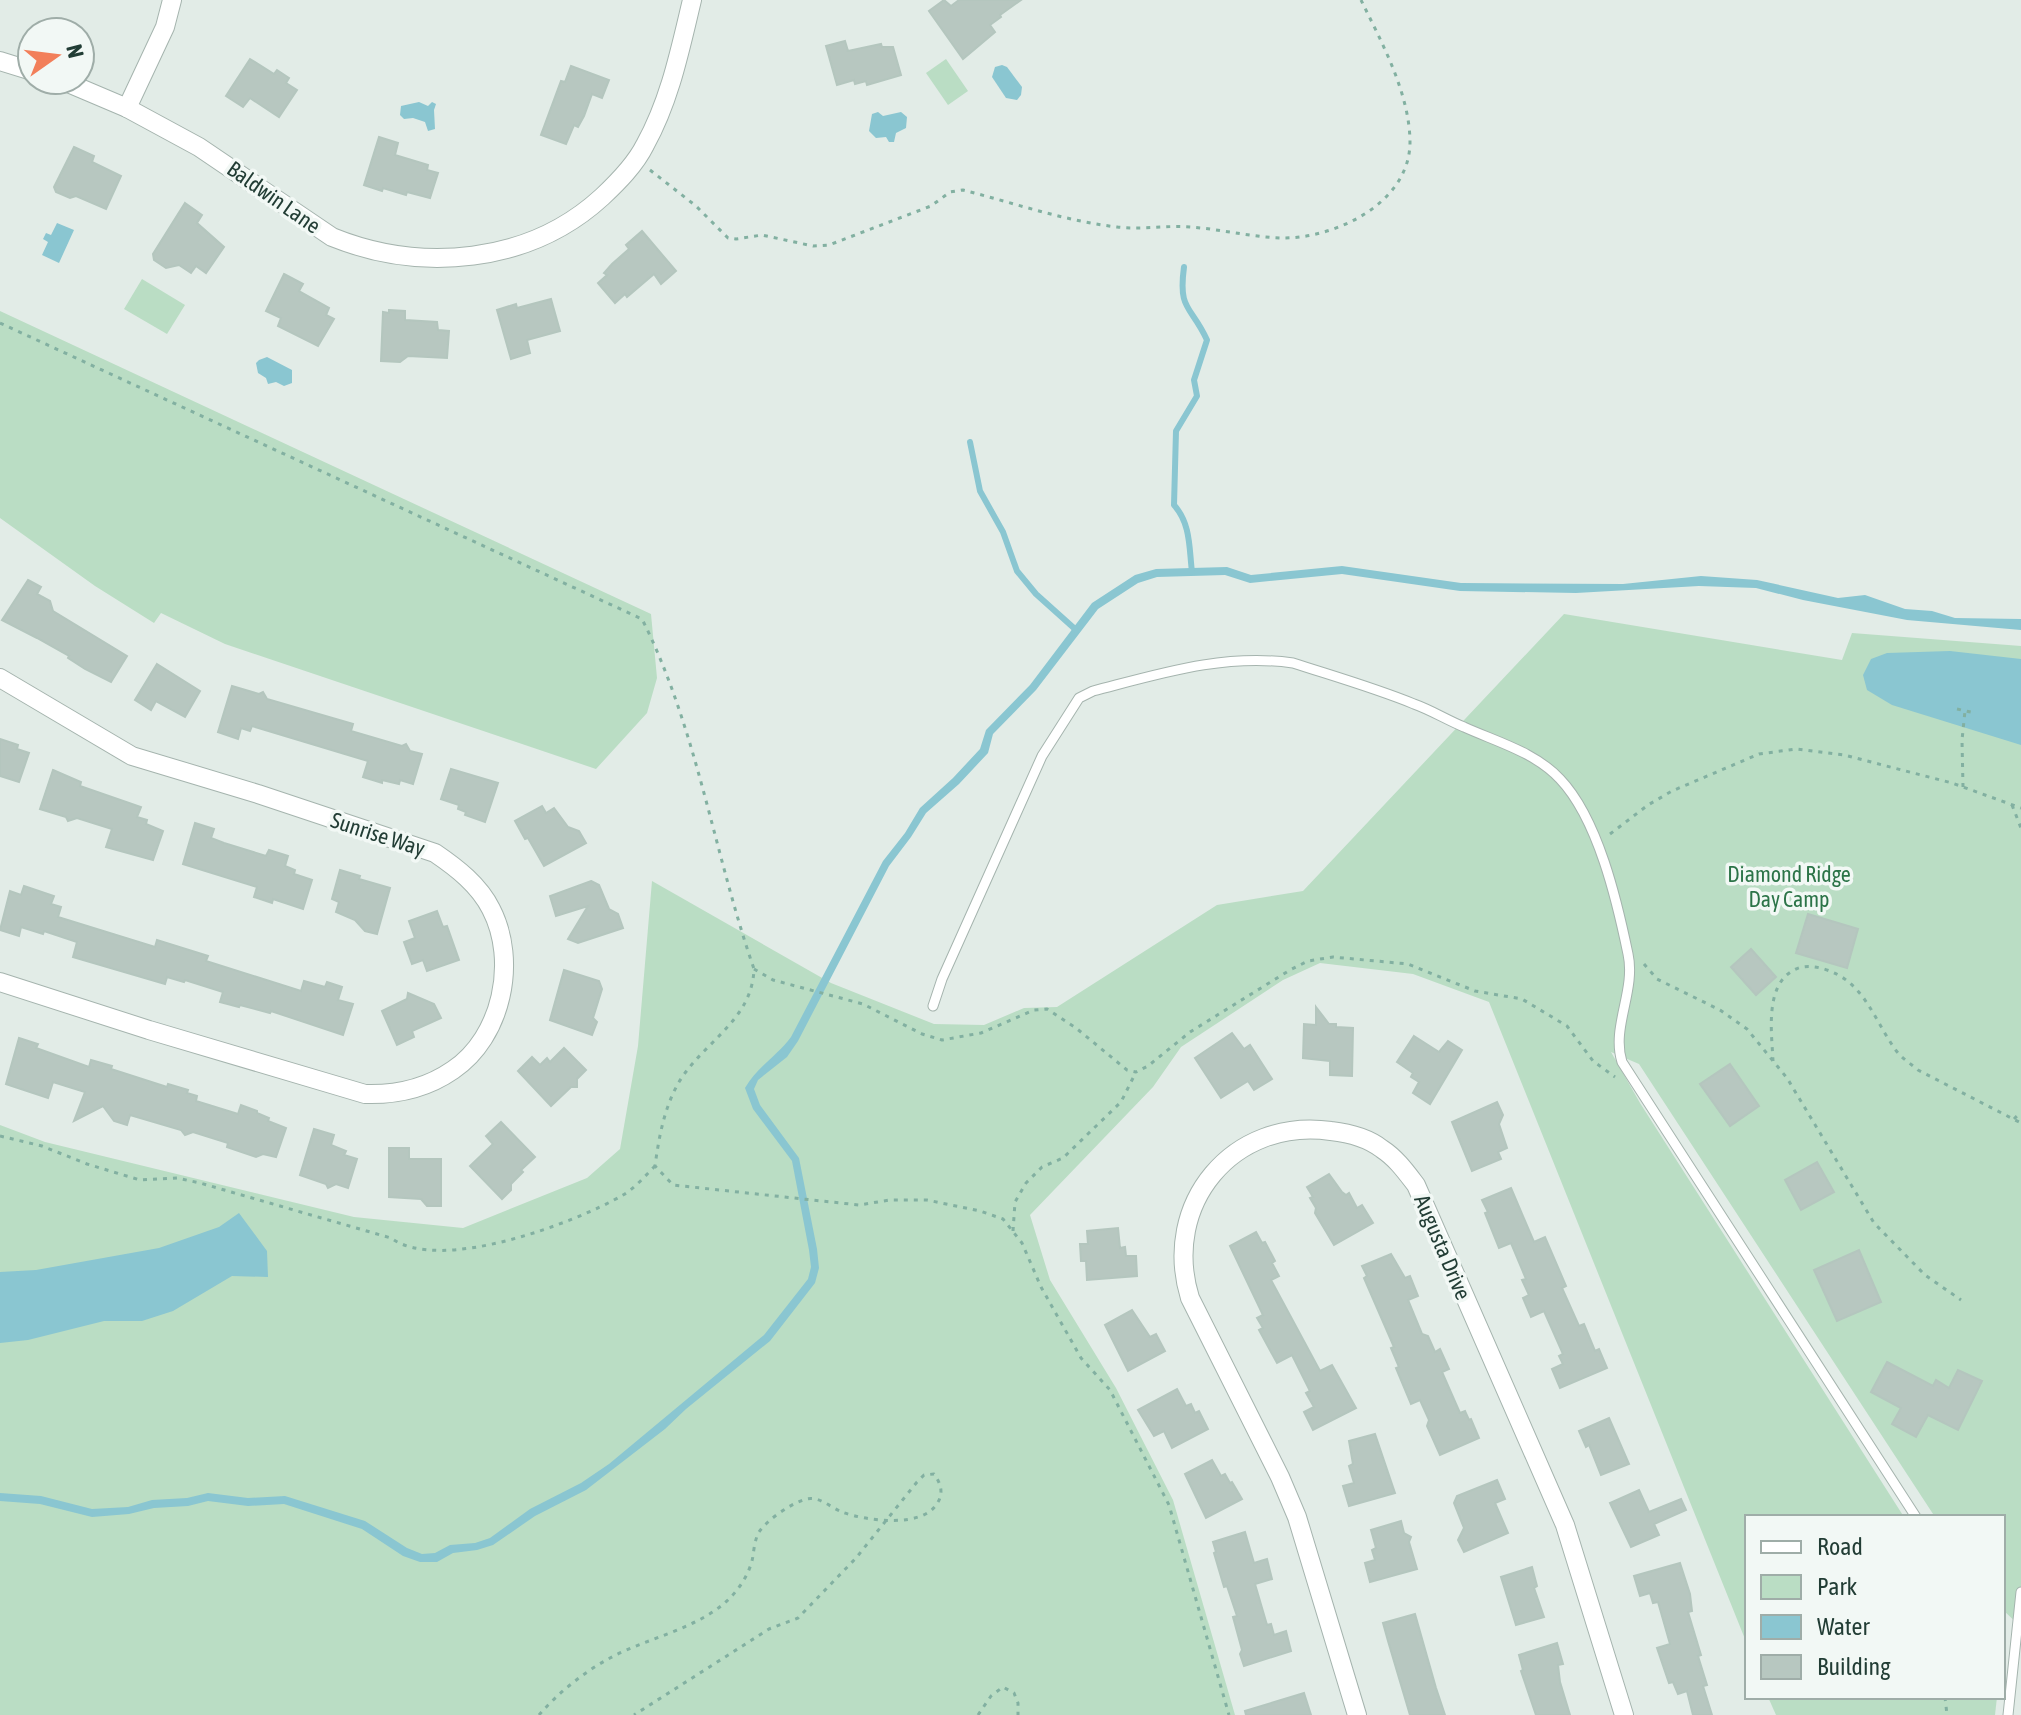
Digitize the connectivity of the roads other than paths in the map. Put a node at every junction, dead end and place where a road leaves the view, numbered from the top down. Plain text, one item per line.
1 (172, 0) edge
2 (692, 0) edge
3 (96, 95) edge
4 (127, 108) junction
5 (0, 678) edge
6 (0, 982) edge
7 (933, 1006) dead end
8 (1915, 1515) edge
9 (2021, 1592) edge
10 (2005, 1634) edge
11 (2014, 1644) junction
12 (1357, 1715) edge
13 (1624, 1715) edge
14 (2008, 1715) edge

1 - 4 street
2 - 4 street, Baldwin Lane
3 - 4 street, Baldwin Lane
5 - 6 street, Sunrise Way
7 - 8 lane
9 - 11 lane
10 - 11 lane
11 - 14 lane
12 - 13 street, Augusta Drive

